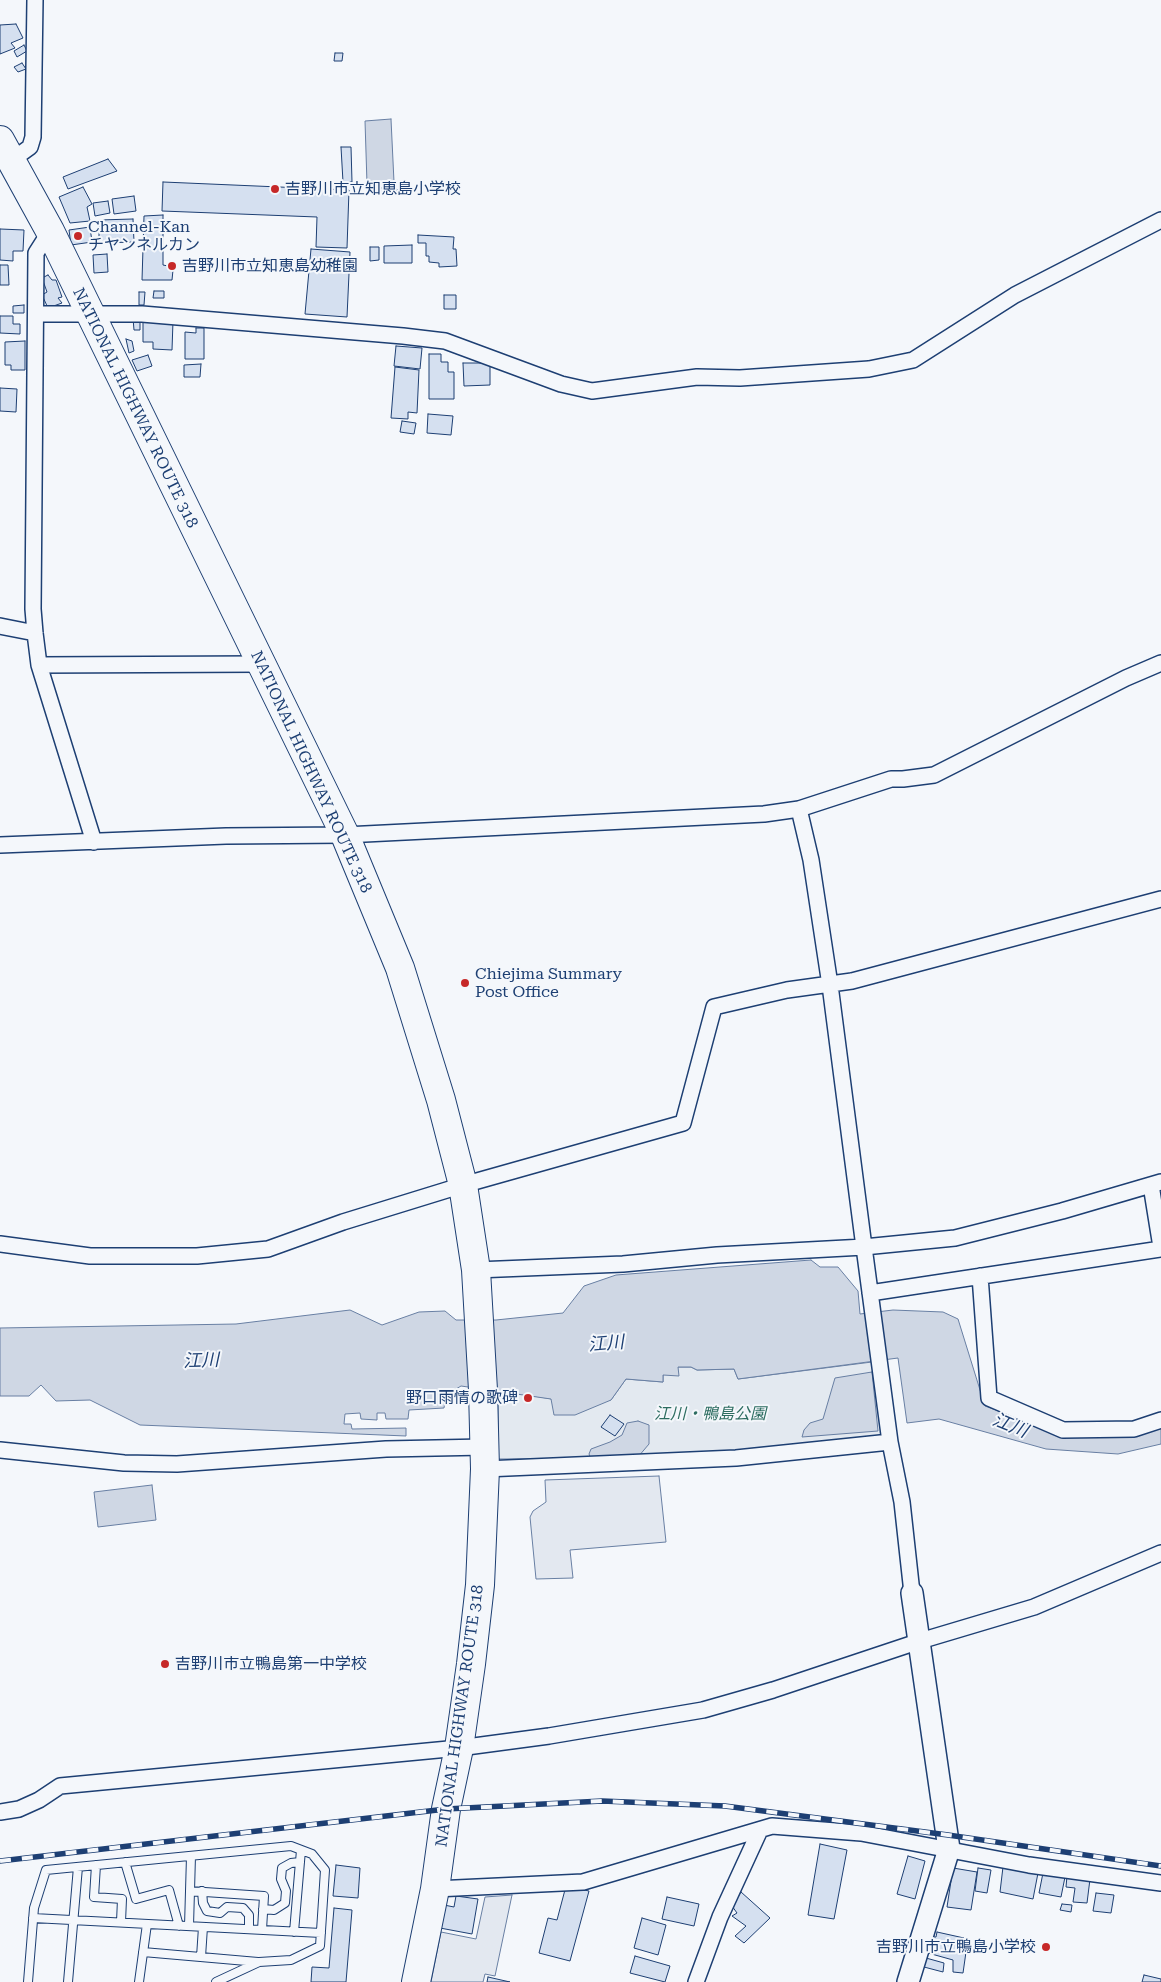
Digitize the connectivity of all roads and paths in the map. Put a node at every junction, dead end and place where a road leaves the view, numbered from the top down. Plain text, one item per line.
1 (35, 0) edge
2 (6, 150) edge
3 (1161, 220) edge
4 (50, 231) junction
5 (90, 313) junction
6 (36, 314) junction
7 (0, 626) edge
8 (35, 633) junction
9 (1161, 663) edge
10 (260, 664) junction
11 (40, 665) junction
12 (799, 809) junction
13 (345, 836) junction
14 (94, 842) junction
15 (0, 845) edge
16 (1161, 899) edge
17 (830, 985) junction
18 (1156, 1183) edge
19 (463, 1185) junction
20 (0, 1244) edge
21 (864, 1247) junction
22 (1161, 1248) edge
23 (476, 1270) junction
24 (980, 1276) junction
25 (871, 1299) junction
26 (1161, 1420) edge
27 (890, 1442) junction
28 (0, 1450) edge
29 (485, 1458) junction
30 (1161, 1553) edge
31 (912, 1593) joint
32 (920, 1641) junction
33 (459, 1748) junction
34 (0, 1812) edge
35 (760, 1830) junction
36 (949, 1849) junction
37 (301, 1850) junction
38 (191, 1856) junction
39 (125, 1862) junction
40 (300, 1862) junction
41 (96, 1865) junction
42 (78, 1867) junction
43 (1161, 1883) edge
44 (435, 1889) junction
45 (190, 1890) junction
46 (202, 1891) junction
47 (263, 1909) junction
48 (33, 1918) junction
49 (74, 1920) junction
50 (121, 1922) junction
51 (147, 1924) junction
52 (179, 1926) junction
53 (189, 1926) junction
54 (203, 1927) junction
55 (249, 1929) junction
56 (262, 1930) junction
57 (294, 1932) junction
58 (321, 1933) junction
59 (143, 1952) junction
60 (201, 1957) junction
61 (259, 1962) junction
62 (28, 1982) edge
63 (68, 1982) edge
64 (139, 1982) edge
65 (216, 1982) edge
66 (416, 1982) edge
67 (696, 1982) edge
68 (908, 1982) edge

1 - 2 street
2 - 4 highway, NATIONAL HIGHWAY ROUTE 318
3 - 5 street
4 - 5 highway, NATIONAL HIGHWAY ROUTE 318
4 - 6 street
5 - 6 street
5 - 10 highway, NATIONAL HIGHWAY ROUTE 318
6 - 8 street
7 - 8 street
8 - 11 street
9 - 12 street
10 - 11 street
10 - 13 highway, NATIONAL HIGHWAY ROUTE 318
11 - 14 street
12 - 13 street
12 - 17 street
13 - 14 street
13 - 19 highway, NATIONAL HIGHWAY ROUTE 318
14 - 15 street
16 - 17 street
17 - 19 street
17 - 21 street
18 - 21 street
18 - 22 street
19 - 20 street
19 - 23 highway, NATIONAL HIGHWAY ROUTE 318
21 - 23 street
21 - 25 street
22 - 24 street
23 - 29 highway, NATIONAL HIGHWAY ROUTE 318
24 - 25 street
24 - 26 street
25 - 27 street
27 - 29 street
27 - 31 street
28 - 29 street
29 - 33 highway, NATIONAL HIGHWAY ROUTE 318
30 - 32 street
31 - 32 street
32 - 33 street
32 - 36 street
33 - 34 street
33 - 44 highway, NATIONAL HIGHWAY ROUTE 318
35 - 36 street
35 - 44 street
35 - 67 street
36 - 43 street
36 - 68 street
37 - 38 lane
37 - 40 lane
37 - 58 lane
38 - 39 lane
38 - 45 lane
39 - 41 lane
39 - 52 lane
40 - 47 lane
40 - 57 lane
41 - 42 lane
41 - 50 lane
42 - 48 lane
42 - 49 lane
44 - 66 highway, NATIONAL HIGHWAY ROUTE 318
45 - 46 lane
45 - 53 lane
46 - 47 lane
46 - 55 lane
47 - 56 lane
48 - 49 lane
48 - 62 lane
49 - 50 lane
49 - 63 lane
50 - 51 lane
51 - 52 lane
51 - 59 lane
52 - 53 lane
53 - 54 lane
54 - 55 lane
54 - 60 lane
55 - 56 lane
56 - 57 lane
57 - 58 lane
58 - 61 lane
59 - 60 lane
59 - 64 lane
60 - 61 lane
61 - 65 lane

